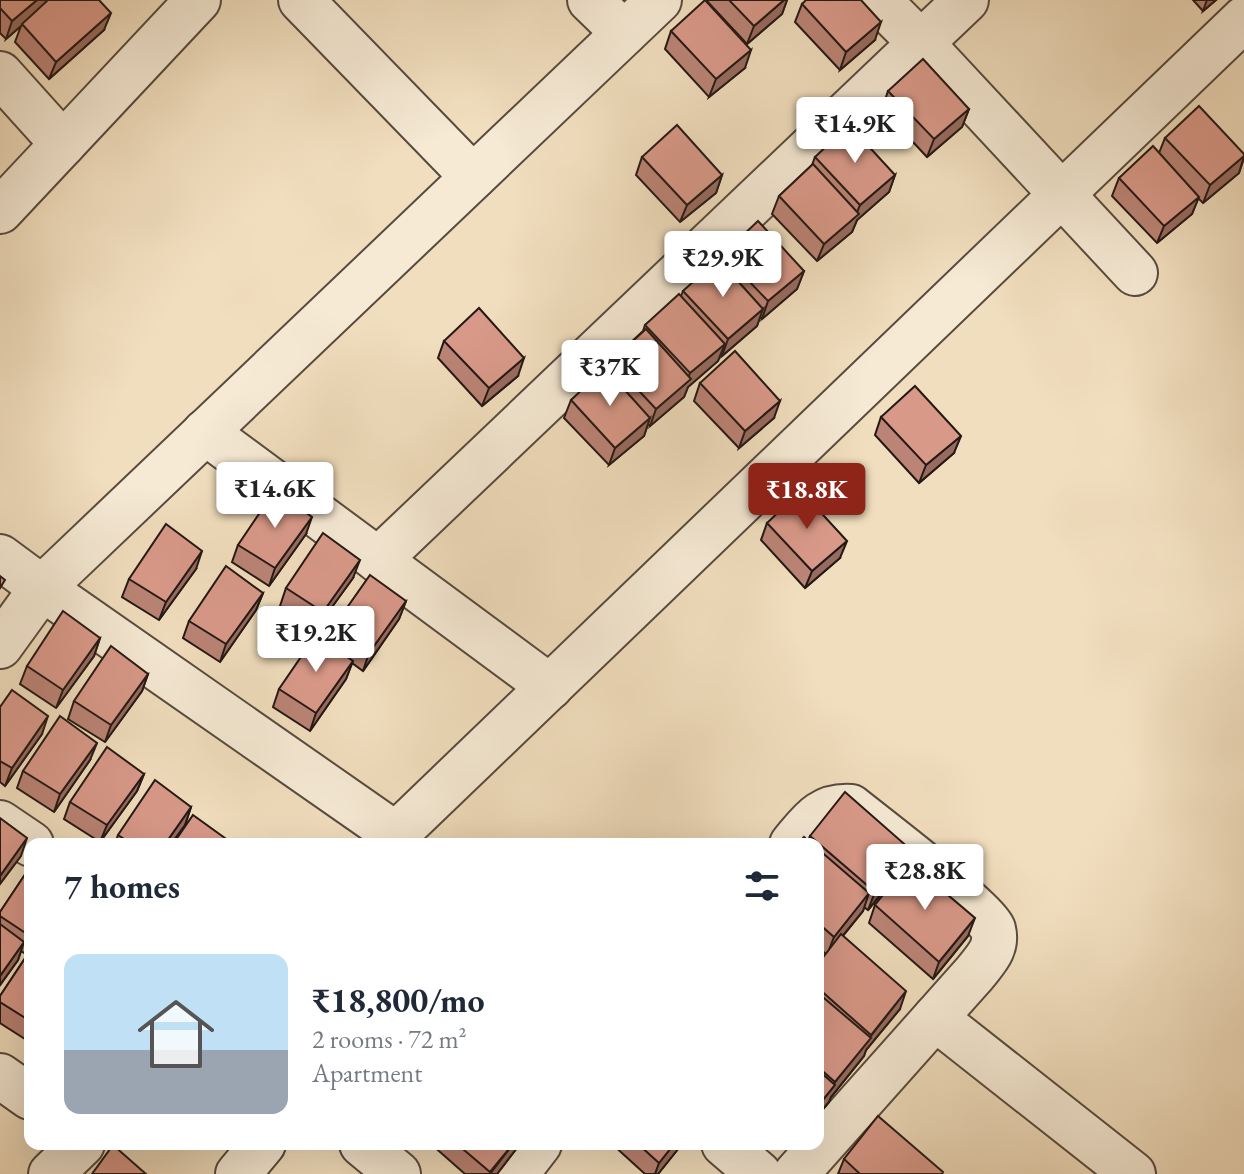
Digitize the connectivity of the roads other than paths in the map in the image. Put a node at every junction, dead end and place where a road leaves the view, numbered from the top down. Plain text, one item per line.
1 (198, 0) edge
2 (301, 0) edge
3 (590, 0) edge
4 (659, 0) edge
5 (878, 0) edge
6 (966, 0) edge
7 (1244, 19) edge
8 (624, 33) junction
9 (921, 43) junction
10 (0, 74) edge
11 (63, 144) junction
12 (473, 177) junction
13 (1061, 194) junction
14 (0, 211) edge
15 (1135, 273) dead end
16 (205, 432) junction
17 (0, 557) edge
18 (378, 560) junction
19 (42, 588) junction
20 (0, 646) edge
21 (550, 687) junction
22 (0, 823) edge
23 (390, 838) edge
24 (397, 838) edge
25 (797, 838) edge
26 (24, 839) edge
27 (935, 1018) junction
28 (0, 1076) edge
29 (24, 1093) edge
30 (824, 1143) edge
31 (76, 1150) edge
32 (258, 1150) edge
33 (369, 1150) edge
34 (534, 1150) edge
35 (731, 1150) edge
36 (817, 1150) edge
37 (51, 1174) edge
38 (238, 1174) edge
39 (398, 1174) edge
40 (516, 1174) edge
41 (759, 1174) edge
42 (796, 1174) edge
43 (1133, 1174) edge

1 - 11 street
2 - 12 street
3 - 8 street
4 - 8 street
5 - 9 street
6 - 9 street
7 - 13 street
8 - 12 street
9 - 13 street
9 - 18 street
10 - 11 street
11 - 14 street
12 - 16 street
13 - 15 street
13 - 21 street
16 - 18 street
16 - 19 street
17 - 19 street
18 - 21 street
19 - 20 street
19 - 23 street
21 - 24 street
22 - 26 street
25 - 27 street
27 - 30 street
27 - 43 street
28 - 29 street
31 - 37 street
32 - 38 street
33 - 39 street
34 - 40 street
35 - 41 street
36 - 42 street

